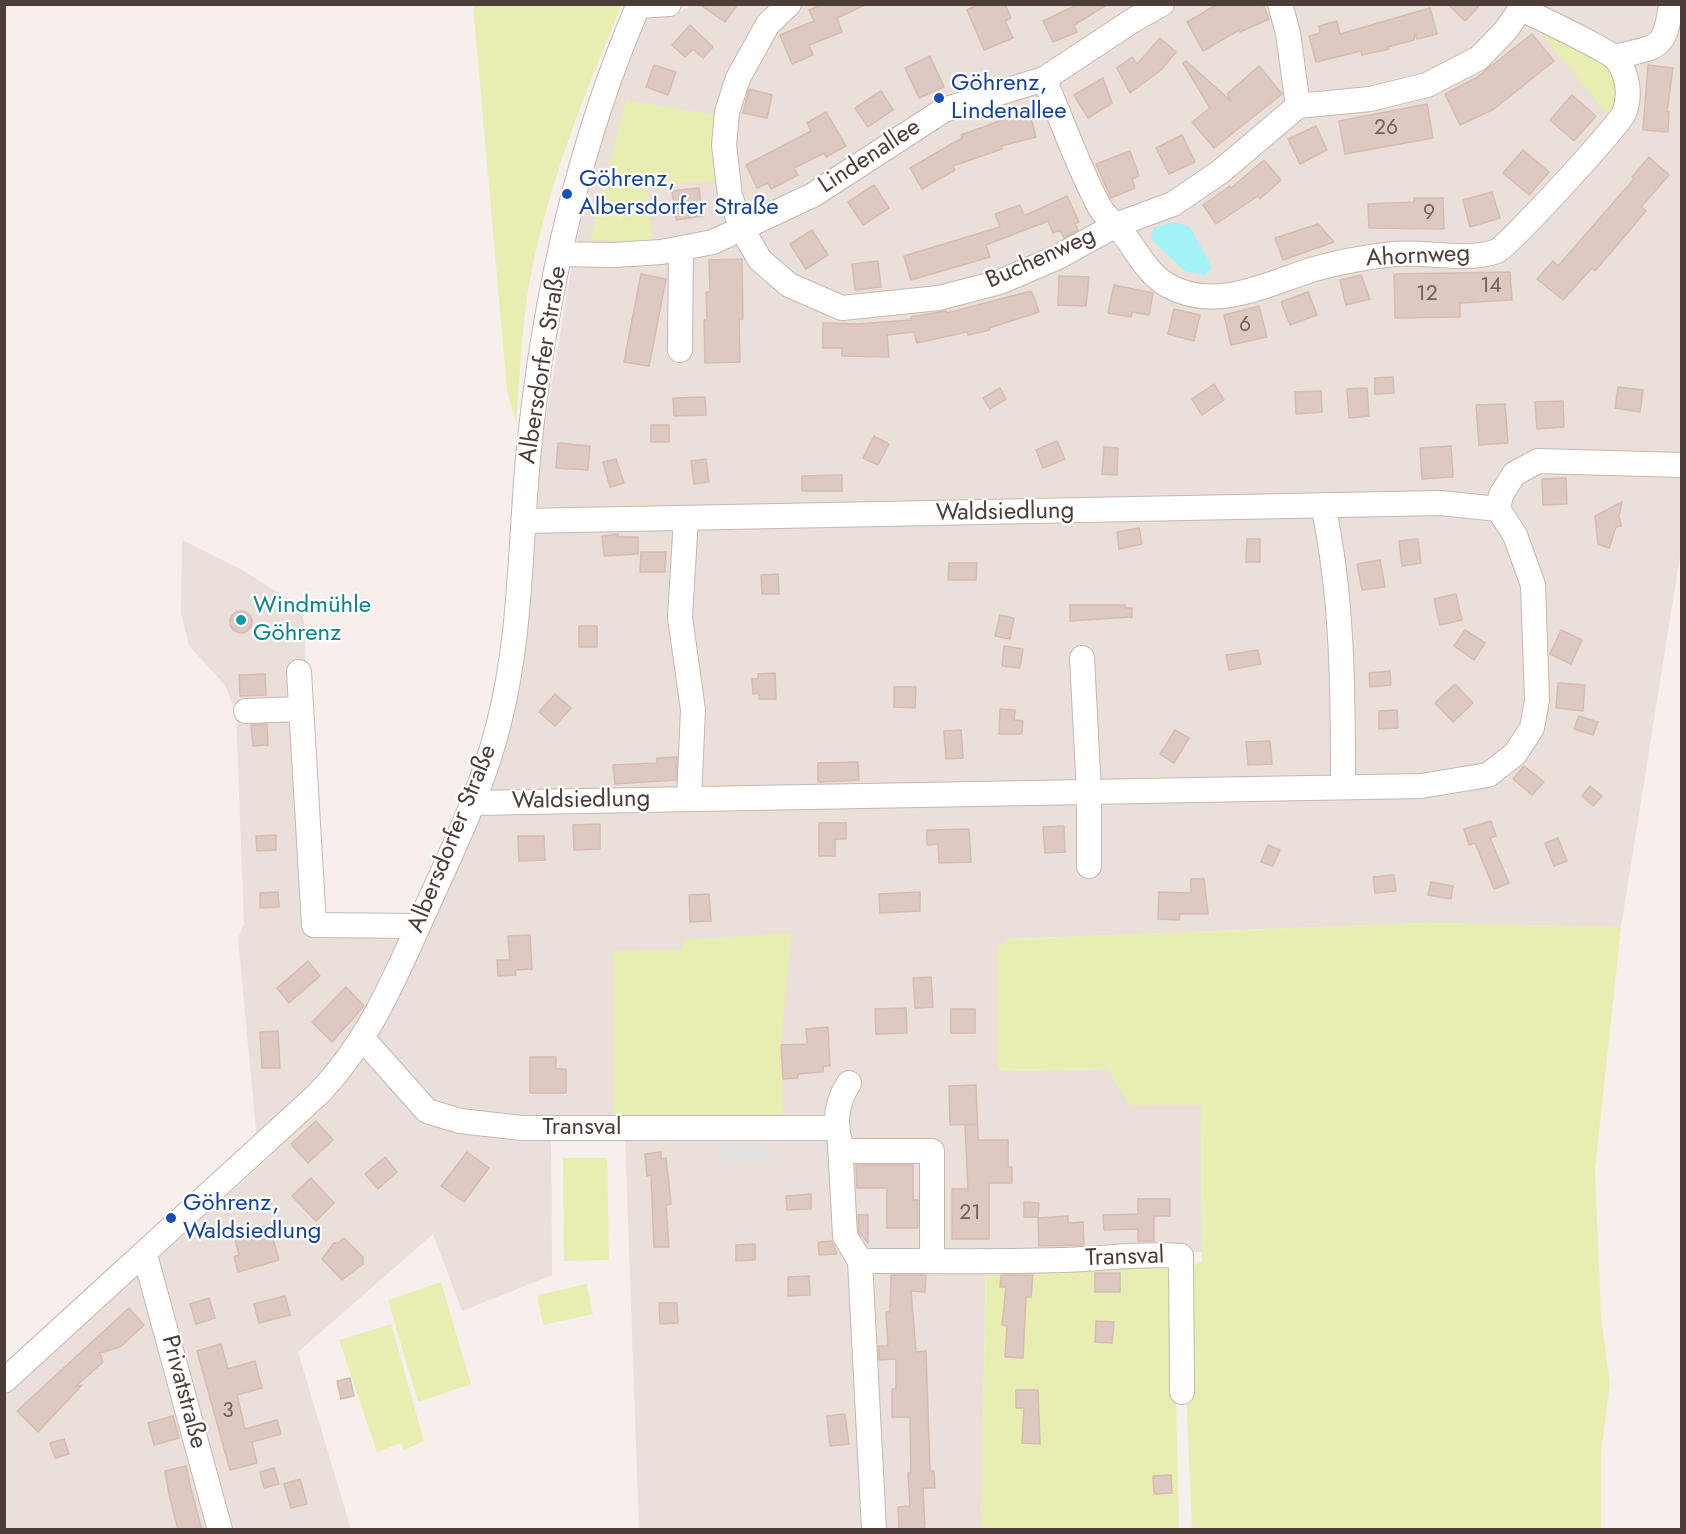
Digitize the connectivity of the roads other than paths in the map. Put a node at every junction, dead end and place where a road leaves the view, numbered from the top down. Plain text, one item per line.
1 (669, 4) edge
2 (789, 4) edge
3 (1162, 4) edge
4 (1280, 4) edge
5 (1671, 4) edge
6 (639, 5) edge
7 (1523, 7) edge
8 (1615, 57) junction
9 (1044, 79) junction
10 (1298, 106) junction
11 (1116, 225) junction
12 (741, 229) junction
13 (681, 248) junction
14 (561, 254) junction
15 (680, 350) dead end
16 (1682, 465) edge
17 (1323, 505) junction
18 (1498, 509) junction
19 (686, 518) junction
20 (524, 521) junction
21 (1082, 658) dead end
22 (299, 672) dead end
23 (301, 709) junction
24 (246, 711) dead end
25 (1343, 787) junction
26 (1089, 792) junction
27 (689, 799) junction
28 (473, 803) junction
29 (1089, 866) dead end
30 (418, 926) junction
31 (363, 1039) junction
32 (849, 1083) dead end
33 (838, 1139) junction
34 (145, 1254) junction
35 (860, 1261) junction
36 (932, 1261) junction
37 (4, 1381) edge
38 (1182, 1392) dead end
39 (220, 1530) edge
40 (874, 1530) edge

1 - 6 street
2 - 12 street, Buchenweg
3 - 9 street, Lindenallee
4 - 10 street
5 - 8 street
6 - 14 street, Albersdorfer Straße
7 - 8 street
7 - 10 street
8 - 11 street, Ahornweg
9 - 11 street, Ahornweg
9 - 12 street, Lindenallee
10 - 11 street, Buchenweg
11 - 12 street, Buchenweg
12 - 13 street, Lindenallee
13 - 14 street, Lindenallee
13 - 15 street
14 - 20 street, Albersdorfer Straße
16 - 18 street
17 - 18 street, Waldsiedlung
17 - 19 street, Waldsiedlung
17 - 25 street
18 - 25 street, Waldsiedlung
19 - 20 street, Waldsiedlung
19 - 27 street
20 - 28 street, Albersdorfer Straße
21 - 26 street
22 - 23 street
23 - 24 street
23 - 30 street
25 - 26 street, Waldsiedlung
26 - 27 street, Waldsiedlung
26 - 29 street
27 - 28 street, Waldsiedlung
28 - 30 street, Albersdorfer Straße
30 - 31 street, Albersdorfer Straße
31 - 33 street, Transval
31 - 34 street, Albersdorfer Straße
32 - 33 street
33 - 35 street
33 - 36 street, Transval
34 - 37 street, Albersdorfer Straße
34 - 39 street, Privatstraße
35 - 36 street, Transval
35 - 40 street
36 - 38 street, Transval

